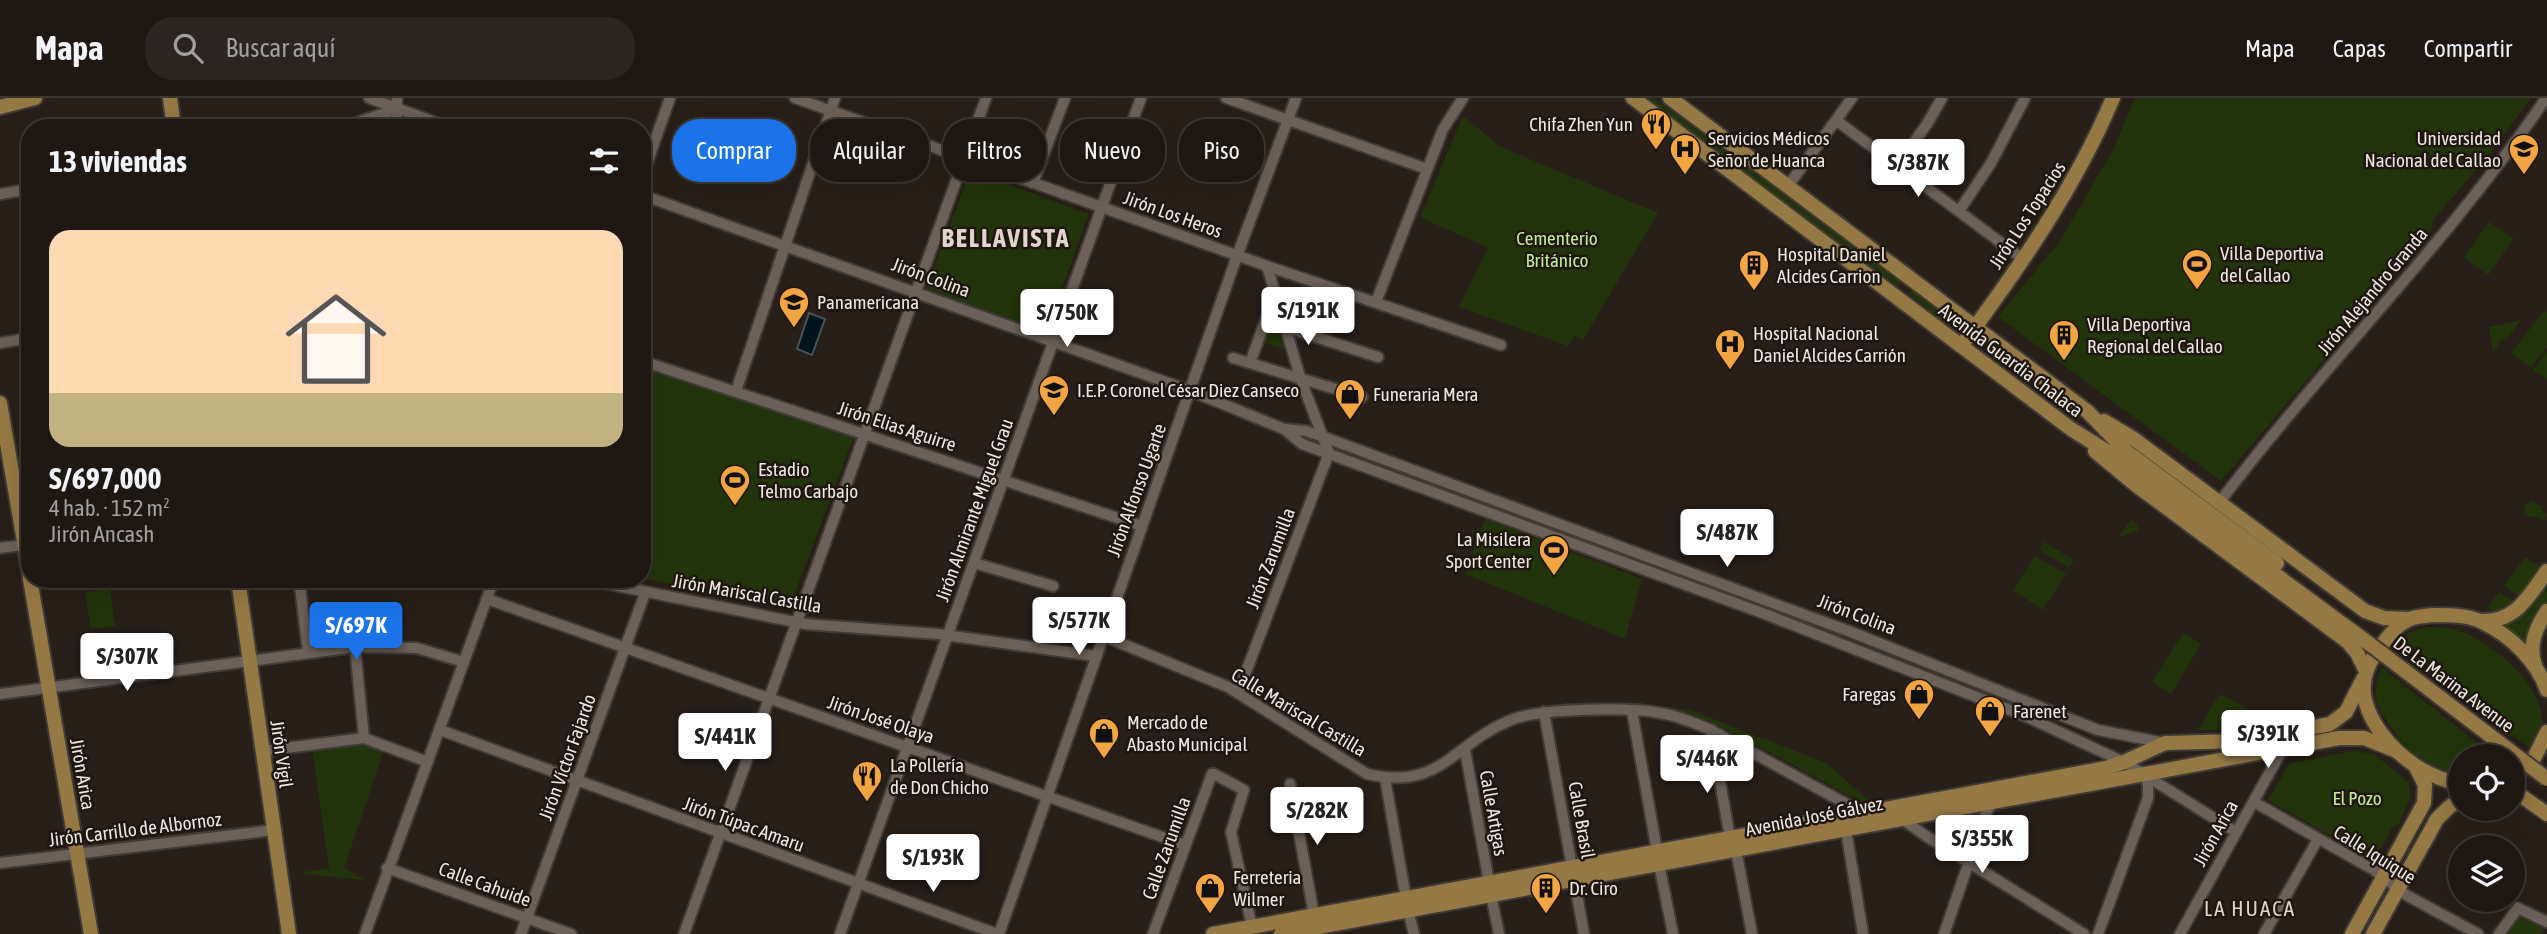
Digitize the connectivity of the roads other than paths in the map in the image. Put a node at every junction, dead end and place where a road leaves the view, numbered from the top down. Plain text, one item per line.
1 (35, 98) edge
2 (170, 98) edge
3 (369, 98) edge
4 (670, 98) edge
5 (795, 98) edge
6 (835, 98) edge
7 (986, 98) edge
8 (1065, 98) edge
9 (1141, 98) edge
10 (1226, 98) edge
11 (1296, 98) edge
12 (1463, 98) edge
13 (1633, 98) edge
14 (1670, 98) edge
15 (1852, 98) edge
16 (1942, 98) edge
17 (2025, 98) edge
18 (2113, 98) edge
19 (2546, 98) edge
20 (398, 103) edge
21 (0, 107) edge
22 (831, 110) junction
23 (173, 119) edge
24 (361, 119) edge
25 (432, 119) edge
26 (978, 119) edge
27 (1289, 120) junction
28 (1837, 121) junction
29 (943, 150) edge
30 (651, 152) edge
31 (1898, 165) junction
32 (1427, 169) junction
33 (956, 182) edge
34 (1033, 183) joint
35 (1788, 186) junction
36 (21, 191) edge
37 (0, 194) edge
38 (651, 198) edge
39 (1101, 207) junction
40 (1959, 211) junction
41 (785, 246) junction
42 (1237, 256) junction
43 (2023, 259) junction
44 (1267, 266) junction
45 (917, 292) junction
46 (1275, 294) junction
47 (1376, 302) junction
48 (1285, 327) junction
49 (1975, 327) junction
50 (21, 340) edge
51 (1053, 341) junction
52 (0, 343) edge
53 (1501, 345) dead end
54 (1961, 346) junction
55 (1378, 357) dead end
56 (1233, 358) dead end
57 (651, 363) edge
58 (1250, 363) junction
59 (1301, 380) junction
60 (736, 391) junction
61 (1191, 391) junction
62 (1362, 397) dead end
63 (0, 403) edge
64 (2087, 411) junction
65 (1284, 429) junction
66 (2070, 429) junction
67 (866, 435) junction
68 (1321, 436) junction
69 (1329, 453) junction
70 (2122, 454) junction
71 (1394, 462) junction
72 (1390, 476) junction
73 (1004, 480) junction
74 (1453, 484) junction
75 (1449, 498) junction
76 (1500, 502) junction
77 (2219, 503) junction
78 (21, 513) edge
79 (1496, 515) junction
80 (1142, 526) junction
81 (21, 545) edge
82 (0, 548) edge
83 (1662, 562) junction
84 (974, 563) junction
85 (2547, 571) edge
86 (1657, 575) junction
87 (1717, 582) junction
88 (1053, 586) dead end
89 (32, 588) edge
90 (239, 588) edge
91 (300, 588) edge
92 (491, 588) edge
93 (623, 588) edge
94 (645, 593) junction
95 (1712, 595) junction
96 (487, 598) junction
97 (2547, 611) edge
98 (2409, 619) junction
99 (2481, 621) junction
100 (796, 623) junction
101 (1103, 636) junction
102 (947, 637) junction
103 (2374, 641) junction
104 (355, 647) junction
105 (625, 647) junction
106 (308, 652) junction
107 (1096, 656) junction
108 (249, 660) junction
109 (464, 662) junction
110 (2541, 673) edge
111 (2364, 674) junction
112 (49, 687) junction
113 (2547, 690) edge
114 (1238, 693) junction
115 (0, 694) edge
116 (769, 698) junction
117 (1632, 711) junction
118 (1544, 712) junction
119 (440, 730) junction
120 (1711, 730) junction
121 (2547, 732) edge
122 (364, 738) junction
123 (2171, 743) junction
124 (908, 747) junction
125 (1465, 750) junction
126 (2282, 750) junction
127 (2395, 750) junction
128 (262, 751) junction
129 (428, 762) junction
130 (2124, 762) junction
131 (2416, 766) junction
132 (2187, 767) junction
133 (2525, 767) edge
134 (2547, 767) edge
135 (2144, 775) junction
136 (1385, 778) junction
137 (2547, 779) edge
138 (577, 781) junction
139 (2448, 781) edge
140 (1290, 784) dead end
141 (1046, 796) junction
142 (1991, 796) junction
143 (2525, 798) edge
144 (2253, 803) junction
145 (2448, 808) edge
146 (1889, 809) junction
147 (1863, 813) junction
148 (2547, 814) edge
149 (1902, 819) junction
150 (274, 830) junction
151 (1846, 830) junction
152 (2236, 832) junction
153 (720, 834) junction
154 (2318, 839) junction
155 (1733, 844) junction
156 (1185, 845) junction
157 (78, 854) junction
158 (1658, 858) junction
159 (0, 863) edge
160 (1969, 863) junction
161 (387, 868) junction
162 (1574, 873) junction
163 (2383, 878) junction
164 (858, 884) junction
165 (1490, 889) junction
166 (2398, 889) junction
167 (1407, 904) junction
168 (527, 918) junction
169 (2547, 922) edge
170 (1315, 926) edge
171 (1252, 927) junction
172 (91, 934) edge
173 (289, 934) edge
174 (365, 934) edge
175 (521, 934) edge
176 (571, 934) edge
177 (684, 934) edge
178 (840, 934) edge
179 (998, 934) edge
180 (1153, 934) edge
181 (1218, 934) edge
182 (1281, 934) edge
183 (1414, 934) edge
184 (1499, 934) edge
185 (1584, 934) edge
186 (1672, 934) edge
187 (1752, 934) edge
188 (1863, 934) edge
189 (1944, 934) edge
190 (2084, 934) edge
191 (2098, 934) edge
192 (2180, 934) edge
193 (2264, 934) edge
194 (2352, 934) edge
195 (2373, 934) edge
196 (2478, 934) edge
197 (2498, 934) edge

1 - 21 main road
2 - 23 main road
3 - 20 street
4 - 30 street
5 - 22 street, Jirón Los Heros
6 - 22 street
7 - 26 street
8 - 34 street
9 - 39 street, Jirón Almirante Miguel Grau
10 - 27 street
11 - 27 street, Jirón Alfonso Ugarte
12 - 32 street
13 - 54 main road, Avenida Guardia Chalaca
14 - 35 main road, Avenida Guardia Chalaca
15 - 28 street
16 - 31 street
17 - 40 street
18 - 43 main road, Jirón Los Topacios
19 - 77 street, Jirón Alejandro Granda
20 - 24 street
20 - 25 street
22 - 29 street, Jirón Los Heros
22 - 41 street
27 - 32 street
27 - 42 street, Jirón Alfonso Ugarte
28 - 31 street
28 - 35 street
31 - 40 street
32 - 47 street
33 - 45 street
34 - 39 street, Jirón Los Heros
35 - 49 main road, Avenida Guardia Chalaca
36 - 37 street
38 - 41 street, Jirón Colina
39 - 42 street, Jirón Los Heros
39 - 51 street, Jirón Almirante Miguel Grau
40 - 43 street
41 - 45 street, Jirón Colina
41 - 60 street
42 - 44 street, Jirón Los Heros
42 - 61 street, Jirón Alfonso Ugarte
43 - 49 main road, Jirón Los Topacios
44 - 46 street
44 - 47 street, Jirón Los Heros
45 - 51 street, Jirón Colina
45 - 67 street
46 - 48 street
46 - 58 street
47 - 53 street, Jirón Los Heros
48 - 55 street
48 - 59 street
49 - 54 main road, Jirón Los Topacios
49 - 64 main road, Avenida Guardia Chalaca
50 - 52 street
51 - 61 street, Jirón Colina
51 - 73 street, Jirón Almirante Miguel Grau
54 - 66 main road, Avenida Guardia Chalaca
56 - 58 street
57 - 60 street, Jirón Elias Aguirre
58 - 59 street
59 - 62 street
59 - 68 street
60 - 67 street, Jirón Elias Aguirre
61 - 65 street, Jirón Colina
61 - 80 street, Jirón Alfonso Ugarte
63 - 78 main road, Jirón Arica
64 - 70 main road, Avenida Guardia Chalaca
64 - 77 main road
65 - 68 street, Jirón Colina
65 - 69 street, Jirón Colina
66 - 70 main road, Avenida Guardia Chalaca
66 - 111 main road
67 - 73 street, Jirón Elias Aguirre
67 - 100 street
68 - 69 street
68 - 71 street, Jirón Colina
69 - 72 street, Jirón Colina
69 - 114 street, Jirón Zarumilla
70 - 103 main road, Avenida Guardia Chalaca
71 - 72 street
71 - 74 street, Jirón Colina
72 - 75 street, Jirón Colina
73 - 80 street, Jirón Elias Aguirre
73 - 84 street, Jirón Almirante Miguel Grau
74 - 75 street
74 - 76 street, Jirón Colina
75 - 79 street, Jirón Colina
76 - 79 street
76 - 83 street, Jirón Colina
77 - 98 main road
79 - 86 street, Jirón Colina
80 - 101 street, Jirón Alfonso Ugarte
81 - 82 street
83 - 86 street
83 - 87 street, Jirón Colina
84 - 88 street
84 - 102 street, Jirón Almirante Miguel Grau
85 - 99 main road
86 - 95 street, Jirón Colina
87 - 95 street
87 - 123 street, Jirón Colina
89 - 112 main road, Jirón Arica
90 - 108 main road, Jirón Vigil
91 - 106 street
92 - 96 street
93 - 94 street, Jirón Mariscal Castilla
94 - 100 street, Jirón Mariscal Castilla
94 - 105 street, Jirón Víctor Fajardo
95 - 130 street, Jirón Colina
96 - 105 street, Jirón José Olaya
96 - 109 street
97 - 110 main road
98 - 99 main road
98 - 111 main road, Jirón Colina
99 - 110 main road
100 - 102 street, Jirón Mariscal Castilla
100 - 116 street
101 - 107 street, Jirón Alfonso Ugarte
101 - 114 street, Calle Mariscal Castilla
102 - 107 street, Jirón Mariscal Castilla
102 - 124 street, Jirón Almirante Miguel Grau
103 - 134 main road, De La Marina Avenue
103 - 137 main road, De La Marina Avenue, bridge
104 - 106 street
104 - 109 street
104 - 122 street
105 - 116 street, Jirón José Olaya
105 - 138 street, Jirón Víctor Fajardo
106 - 108 street
107 - 141 street, Jirón Alfonso Ugarte
108 - 112 street
108 - 128 main road, Jirón Vigil
109 - 119 street
110 - 113 main road
111 - 123 main road, Jirón Colina
111 - 127 main road
112 - 115 street
112 - 157 main road, Jirón Arica
114 - 136 street, Calle Mariscal Castilla
116 - 124 street, Jirón José Olaya
116 - 153 street
117 - 118 street, Calle Mariscal Castilla
117 - 120 street, Calle Mariscal Castilla
117 - 158 street
118 - 125 street, Calle Mariscal Castilla
118 - 162 street, Calle Brasil
119 - 129 street
119 - 138 street, Jirón Túpac Amaru
120 - 147 street, Calle Mariscal Castilla
120 - 155 street
121 - 133 main road
122 - 128 street
122 - 129 street
123 - 130 main road, Avenida José Gálvez
123 - 132 main road
124 - 141 street, Jirón José Olaya
124 - 164 street, Jirón Almirante Miguel Grau
125 - 136 street, Calle Mariscal Castilla
125 - 165 street, Calle Artigas
126 - 127 main road, Avenida José Gálvez
126 - 132 main road, Avenida José Gálvez
126 - 144 street, Jirón Arica
127 - 131 main road
128 - 150 main road, Jirón Vigil
129 - 161 street
130 - 135 street, Jirón Colina
130 - 142 main road, Avenida José Gálvez
131 - 139 main road
131 - 163 main road
132 - 135 main road, Avenida José Gálvez
135 - 142 main road, Avenida José Gálvez
135 - 152 street
135 - 191 street
136 - 167 street
138 - 153 street, Jirón Túpac Amaru
138 - 168 street, Jirón Víctor Fajardo
140 - 170 street
141 - 156 street, Jirón José Olaya
141 - 179 street, Jirón Alfonso Ugarte
142 - 146 main road, Avenida José Gálvez
142 - 149 main road, Avenida José Gálvez
142 - 160 street
143 - 148 main road
144 - 152 street, Jirón Arica
144 - 154 street, Calle Iquique
145 - 166 main road
146 - 147 main road, Avenida José Gálvez
146 - 149 street
147 - 155 main road, Avenida José Gálvez
149 - 151 main road, Avenida José Gálvez
149 - 160 street
150 - 157 street, Jirón Carrillo de Albornoz
150 - 173 main road, Jirón Vigil
151 - 155 main road, Avenida José Gálvez
151 - 188 street
152 - 192 street, Jirón Arica
153 - 164 street, Jirón Túpac Amaru
153 - 177 street
154 - 163 street, Calle Iquique
154 - 193 street
155 - 158 main road, Avenida José Gálvez
155 - 187 street
156 - 171 street, Calle Zarumilla
156 - 180 street, Calle Zarumilla
157 - 159 street, Jirón Carrillo de Albornoz
157 - 172 main road, Jirón Arica
158 - 162 main road, Avenida José Gálvez
158 - 186 street
160 - 189 street
160 - 190 street
161 - 168 street, Calle Cahuide
161 - 174 street
162 - 165 main road, Avenida José Gálvez
162 - 185 street, Calle Brasil
163 - 166 street, Calle Iquique
163 - 194 main road
164 - 178 street, Jirón Almirante Miguel Grau
164 - 179 street, Jirón Túpac Amaru
165 - 167 main road, Avenida José Gálvez
165 - 184 street, Calle Artigas
166 - 195 main road
166 - 196 street, Calle Iquique
167 - 170 main road, Avenida José Gálvez
167 - 183 street
168 - 175 street, Jirón Víctor Fajardo
168 - 176 street, Calle Cahuide
169 - 197 street
170 - 171 main road, Avenida José Gálvez
170 - 182 main road, Avenida José Gálvez
171 - 181 main road, Avenida José Gálvez

